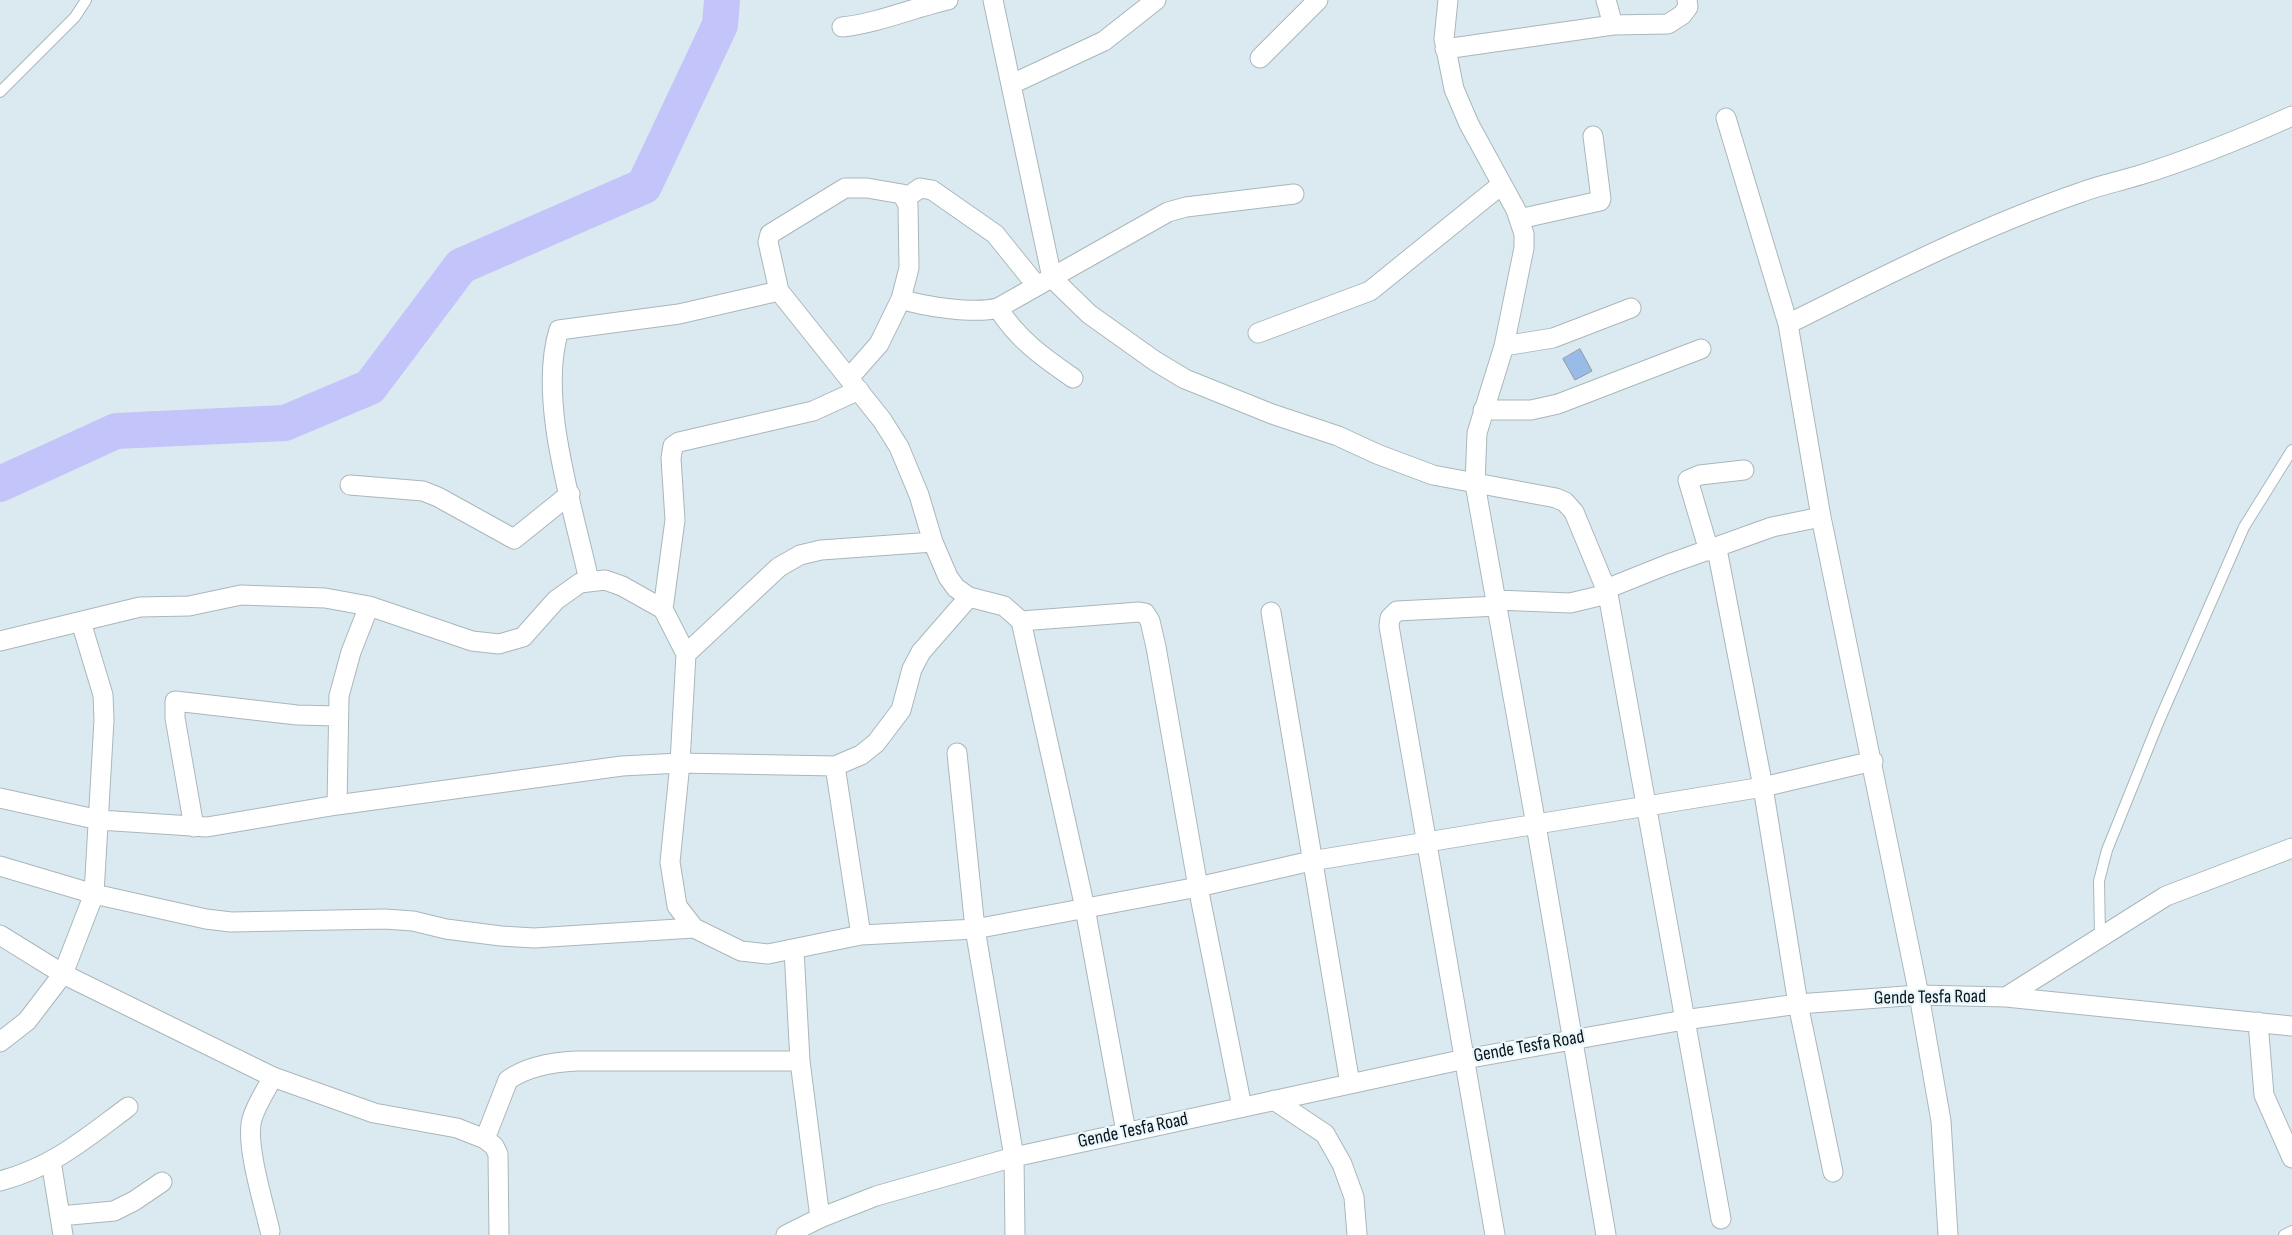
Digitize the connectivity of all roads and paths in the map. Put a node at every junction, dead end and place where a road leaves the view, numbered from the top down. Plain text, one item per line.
1 (86, 0) edge
2 (948, 0) edge
3 (993, 0) edge
4 (1156, 0) edge
5 (1318, 0) edge
6 (1448, 0) edge
7 (1606, 0) edge
8 (1687, 0) edge
9 (1613, 25) junction
10 (842, 27) dead end
11 (1445, 49) junction
12 (1260, 58) dead end
13 (1012, 84) junction
14 (0, 92) edge
15 (2292, 116) edge
16 (1726, 118) dead end
17 (1593, 136) dead end
18 (1501, 184) junction
19 (1294, 194) dead end
20 (906, 198) junction
21 (1519, 219) junction
22 (1044, 282) junction
23 (779, 291) junction
24 (901, 299) junction
25 (998, 308) junction
26 (1630, 308) dead end
27 (1788, 324) junction
28 (1258, 333) dead end
29 (1504, 346) junction
30 (1701, 349) dead end
31 (1073, 378) dead end
32 (854, 384) junction
33 (1483, 410) junction
34 (2292, 450) edge
35 (1744, 470) dead end
36 (1475, 484) junction
37 (350, 485) dead end
38 (570, 494) junction
39 (1821, 517) junction
40 (933, 542) junction
41 (1713, 550) junction
42 (589, 582) junction
43 (1607, 592) junction
44 (968, 597) junction
45 (1496, 603) junction
46 (369, 606) junction
47 (663, 609) junction
48 (1271, 612) dead end
49 (1021, 621) junction
50 (81, 622) junction
51 (0, 641) edge
52 (686, 654) junction
53 (338, 716) junction
54 (957, 753) dead end
55 (1873, 761) junction
56 (680, 763) junction
57 (835, 766) junction
58 (1763, 787) junction
59 (0, 798) edge
60 (337, 805) junction
61 (1647, 806) junction
62 (99, 820) junction
63 (1536, 826) junction
64 (194, 827) junction
65 (1426, 842) junction
66 (2292, 848) edge
67 (1311, 861) junction
68 (0, 866) edge
69 (1198, 887) junction
70 (94, 894) junction
71 (1085, 908) junction
72 (694, 928) junction
73 (975, 929) junction
74 (0, 935) edge
75 (861, 936) junction
76 (2100, 936) junction
77 (794, 950) junction
78 (63, 974) junction
79 (1919, 995) junction
80 (2006, 997) junction
81 (1798, 1004) junction
82 (1684, 1020) junction
83 (2258, 1022) junction
84 (2292, 1026) edge
85 (1572, 1039) junction
86 (0, 1042) edge
87 (1465, 1059) junction
88 (800, 1061) junction
89 (273, 1077) junction
90 (1350, 1084) junction
91 (1274, 1100) junction
92 (128, 1107) dead end
93 (1242, 1107) junction
94 (1126, 1132) junction
95 (485, 1139) junction
96 (1014, 1157) junction
97 (2292, 1158) edge
98 (51, 1161) junction
99 (1833, 1172) dead end
100 (0, 1181) edge
101 (162, 1182) dead end
102 (60, 1216) junction
103 (820, 1218) junction
104 (1721, 1219) dead end
105 (270, 1230) dead end
106 (2292, 1232) edge
107 (63, 1235) edge
108 (498, 1235) edge
109 (786, 1235) edge
110 (1015, 1235) edge
111 (1357, 1235) edge
112 (1496, 1235) edge
113 (1606, 1235) edge
114 (1948, 1235) edge
115 (2284, 1235) edge

1 - 14 lane
2 - 10 street
3 - 13 street
4 - 13 street
5 - 12 street
6 - 11 street
7 - 9 street
8 - 9 street
9 - 11 street
11 - 18 street
13 - 22 street
15 - 27 street
16 - 27 street
17 - 21 street
18 - 21 street
18 - 28 street
19 - 22 street
20 - 22 street
20 - 23 street
20 - 24 street
21 - 29 street
22 - 25 street
22 - 36 street
23 - 32 street
23 - 38 street
24 - 25 street
24 - 32 street
25 - 31 street
26 - 29 street
27 - 39 street
29 - 33 street
30 - 33 street
32 - 40 street
32 - 47 street
33 - 36 street
34 - 76 lane
35 - 41 street
36 - 43 street
36 - 45 street
37 - 38 street
38 - 42 street
39 - 41 street
39 - 55 street
40 - 44 street
40 - 52 street
41 - 43 street
41 - 58 street
42 - 46 street
42 - 47 street
43 - 45 street
43 - 61 street
44 - 49 street
44 - 57 street
45 - 63 street
45 - 65 street
46 - 50 street
46 - 53 street
47 - 52 street
48 - 67 street
49 - 69 street
49 - 71 street
50 - 51 street
50 - 62 street
52 - 56 street
53 - 60 street
53 - 64 street
54 - 73 street
55 - 58 street
55 - 79 street
56 - 57 street
56 - 60 street
56 - 72 street
57 - 75 street
58 - 61 street
58 - 81 street
59 - 62 street
60 - 64 street
61 - 63 street
61 - 82 street
62 - 64 street
62 - 70 street
63 - 65 street
63 - 85 street
65 - 67 street
65 - 87 street
66 - 76 street
67 - 69 street
67 - 90 street
68 - 70 street
69 - 71 street
69 - 93 street
70 - 72 street
70 - 78 street
71 - 73 street
71 - 94 street
72 - 77 street
73 - 75 street
73 - 96 street
74 - 78 street
75 - 77 street
76 - 80 street
77 - 88 street
78 - 86 street
78 - 89 street
79 - 80 street, Gende Tesfa Road
79 - 81 street, Gende Tesfa Road
79 - 114 street
80 - 83 street, Gende Tesfa Road
81 - 82 street, Gende Tesfa Road
81 - 99 street
82 - 85 street, Gende Tesfa Road
82 - 104 street
83 - 84 street, Gende Tesfa Road
83 - 97 street
85 - 87 street, Gende Tesfa Road
85 - 113 street
87 - 90 street, Gende Tesfa Road
87 - 112 street
88 - 95 street
88 - 103 street
89 - 95 street
89 - 105 street
90 - 91 street, Gende Tesfa Road
91 - 93 street, Gende Tesfa Road
91 - 111 street
92 - 98 street
93 - 94 street, Gende Tesfa Road
94 - 96 street, Gende Tesfa Road
95 - 108 street
96 - 103 street, Gende Tesfa Road
96 - 110 street
98 - 100 street
98 - 102 street
101 - 102 street
102 - 107 street
103 - 109 street, Gende Tesfa Road
106 - 115 lane

